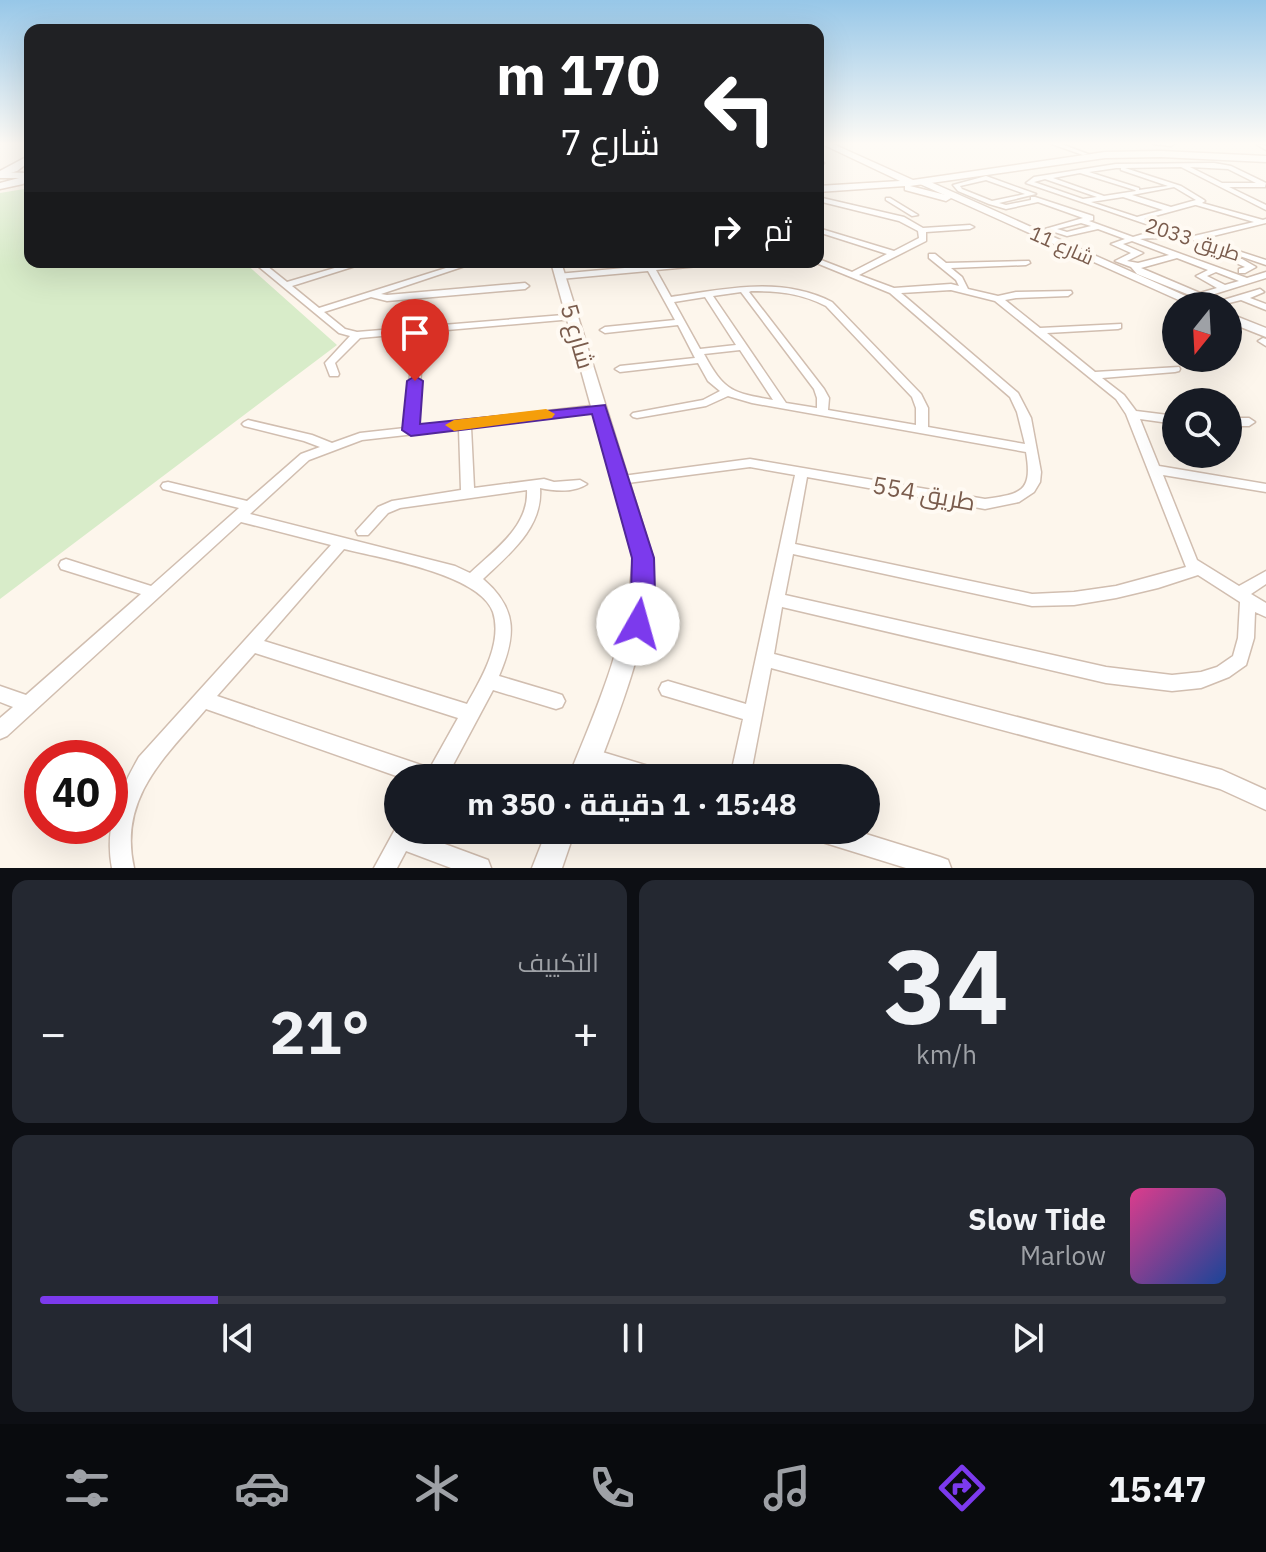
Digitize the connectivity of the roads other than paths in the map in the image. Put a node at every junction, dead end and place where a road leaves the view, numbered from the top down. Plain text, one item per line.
1 (865, 185) junction
2 (871, 185) edge
3 (921, 185) edge
4 (923, 185) edge
5 (947, 185) edge
6 (958, 185) edge
7 (1006, 185) edge
8 (1032, 185) edge
9 (1066, 185) edge
10 (1122, 185) edge
11 (1167, 185) edge
12 (1182, 185) edge
13 (1222, 185) joint
14 (1264, 185) edge
15 (1011, 186) junction
16 (824, 187) edge
17 (1140, 190) junction
18 (1047, 191) junction
19 (1122, 194) junction
20 (1020, 196) junction
21 (1104, 197) junction
22 (946, 198) junction
23 (959, 198) junction
24 (1036, 198) junction
25 (888, 199) dead end
26 (824, 200) edge
27 (1251, 200) junction
28 (1266, 200) edge
29 (1081, 202) junction
30 (992, 203) junction
31 (1198, 204) junction
32 (1266, 208) edge
33 (1068, 210) junction
34 (1173, 210) junction
35 (1114, 213) junction
36 (890, 216) junction
37 (1083, 217) junction
38 (1135, 220) junction
39 (1264, 222) edge
40 (1071, 223) junction
41 (1099, 226) junction
42 (970, 227) dead end
43 (922, 230) junction
44 (824, 232) edge
45 (1192, 238) junction
46 (1132, 239) junction
47 (1154, 248) junction
48 (1138, 253) junction
49 (894, 254) junction
50 (932, 256) dead end
51 (1175, 256) junction
52 (1026, 263) dead end
53 (1266, 263) edge
54 (824, 264) edge
55 (944, 266) junction
56 (1135, 267) junction
57 (265, 268) edge
58 (333, 268) edge
59 (453, 268) edge
60 (651, 268) joint
61 (450, 269) joint
62 (558, 269) edge
63 (1215, 270) junction
64 (855, 274) junction
65 (1252, 279) edge
66 (286, 285) junction
67 (525, 286) dead end
68 (964, 288) junction
69 (1225, 288) junction
70 (744, 291) junction
71 (893, 291) junction
72 (1264, 291) edge
73 (1180, 292) edge
74 (1182, 292) edge
75 (1218, 292) edge
76 (1068, 293) dead end
77 (371, 294) junction
78 (708, 295) junction
79 (1162, 297) edge
80 (1243, 298) joint
81 (998, 299) junction
82 (668, 300) junction
83 (1266, 307) edge
84 (317, 311) junction
85 (573, 316) junction
86 (679, 322) junction
87 (1118, 326) dead end
88 (1242, 326) edge
89 (605, 330) dead end
90 (1040, 331) junction
91 (1242, 331) edge
92 (419, 332) junction
93 (357, 335) junction
94 (1265, 340) edge
95 (743, 347) junction
96 (699, 356) junction
97 (620, 369) dead end
98 (1162, 370) edge
99 (334, 374) dead end
100 (1094, 375) junction
101 (727, 392) junction
102 (782, 405) junction
103 (599, 408) junction
104 (822, 412) junction
105 (1132, 414) junction
106 (637, 415) dead end
107 (1162, 418) edge
108 (1242, 422) edge
109 (1249, 422) dead end
110 (248, 424) dead end
111 (465, 424) junction
112 (411, 430) junction
113 (922, 430) junction
114 (328, 446) junction
115 (1032, 449) junction
116 (1156, 470) junction
117 (802, 471) junction
118 (620, 480) junction
119 (533, 484) junction
120 (580, 484) dead end
121 (168, 486) dead end
122 (1266, 488) edge
123 (468, 493) junction
124 (243, 511) junction
125 (363, 531) dead end
126 (341, 543) junction
127 (788, 548) junction
128 (66, 565) dead end
129 (1197, 569) junction
130 (1266, 577) edge
131 (473, 579) junction
132 (152, 592) junction
133 (1243, 597) junction
134 (777, 600) junction
135 (1266, 611) edge
136 (250, 644) junction
137 (765, 659) junction
138 (488, 681) junction
139 (668, 689) dead end
140 (0, 694) edge
141 (202, 699) junction
142 (556, 701) dead end
143 (28, 704) junction
144 (471, 714) junction
145 (753, 714) junction
146 (0, 730) edge
147 (589, 757) junction
148 (391, 764) edge
149 (441, 764) edge
150 (586, 764) edge
151 (611, 764) edge
152 (743, 764) edge
153 (1266, 800) edge
154 (398, 844) edge
155 (426, 844) edge
156 (556, 844) edge
157 (864, 844) edge
158 (123, 868) edge
159 (385, 868) edge
160 (480, 868) edge
161 (547, 868) edge
162 (940, 868) edge

1 - 2 main road
1 - 16 main road
1 - 22 main road
3 - 22 street, شارع 11
4 - 23 street, شارع 11
5 - 23 main road
6 - 30 street
7 - 15 street
8 - 18 street
9 - 21 street
10 - 17 street
11 - 17 street
12 - 31 street
13 - 14 street
13 - 27 street
15 - 20 street
15 - 24 street
17 - 19 street
18 - 24 street
18 - 29 street, طريق 2033
19 - 21 street
19 - 34 street
20 - 24 street
20 - 30 street
21 - 29 street
22 - 79 street, شارع 11
23 - 73 street, شارع 11
24 - 30 street
24 - 33 street
24 - 37 street
25 - 36 street
26 - 36 street
27 - 28 street
27 - 32 street
29 - 35 street, طريق 2033
31 - 34 street
31 - 39 street
33 - 37 street
33 - 40 street
34 - 38 street
35 - 37 street
35 - 38 street, طريق 2033
36 - 43 street
37 - 40 street
37 - 41 street
38 - 45 street, طريق 2033
39 - 45 street
40 - 41 street
41 - 46 street
42 - 43 street
43 - 49 street
44 - 49 street
45 - 53 street, طريق 2033
46 - 47 street
46 - 48 street
46 - 65 street
47 - 48 street
47 - 51 street
48 - 56 street
49 - 64 street
50 - 55 street
51 - 56 street
51 - 63 street
52 - 55 street
54 - 64 street, طريق 554
55 - 68 street
56 - 74 street
57 - 66 street
58 - 66 street
59 - 61 street
60 - 62 street
60 - 82 street
61 - 77 street
62 - 85 street, شارع 5
63 - 65 street
63 - 69 street
64 - 71 street, طريق 554
65 - 69 street
65 - 72 street
66 - 84 street
67 - 77 street
68 - 71 street
68 - 81 street
69 - 75 street
70 - 78 street
70 - 104 street
70 - 113 street
71 - 115 street, طريق 554
72 - 80 street
76 - 81 street
77 - 84 street
78 - 82 street
78 - 95 street
80 - 83 street
81 - 90 street
82 - 86 street
84 - 93 street
85 - 92 street
85 - 103 street, شارع 5
86 - 89 street
86 - 96 street
87 - 90 street
88 - 94 street
90 - 100 street
91 - 94 street
92 - 93 street
92 - 112 street
93 - 99 street
95 - 96 street
95 - 102 street
96 - 97 street
96 - 101 street
98 - 100 street
100 - 105 street
101 - 102 street
101 - 106 street
102 - 104 street
103 - 111 street
103 - 118 street, شارع 5
104 - 113 street
105 - 107 street
105 - 116 street
108 - 109 street
110 - 114 street
111 - 112 street
111 - 123 street
112 - 114 street
113 - 115 street
114 - 124 street
115 - 117 street, طريق 554
116 - 122 street
116 - 129 street
117 - 118 street, طريق 554
117 - 127 street
118 - 147 street, شارع 5
119 - 120 street
119 - 123 street
119 - 131 street
121 - 124 street
123 - 125 street
124 - 126 street
124 - 132 street
126 - 131 street
126 - 136 street
127 - 129 street
127 - 134 street
128 - 132 street
129 - 133 street
130 - 133 street
131 - 138 street
132 - 143 street
133 - 134 street
133 - 135 street
134 - 137 street
136 - 141 street
136 - 144 street
137 - 145 street
137 - 153 street
138 - 142 street
138 - 144 street
139 - 145 street
140 - 143 street
141 - 148 street
141 - 158 street
143 - 146 street
144 - 149 street
145 - 152 street
147 - 150 street, شارع 5
147 - 151 street
154 - 159 street
155 - 160 street
156 - 161 street
157 - 162 street

